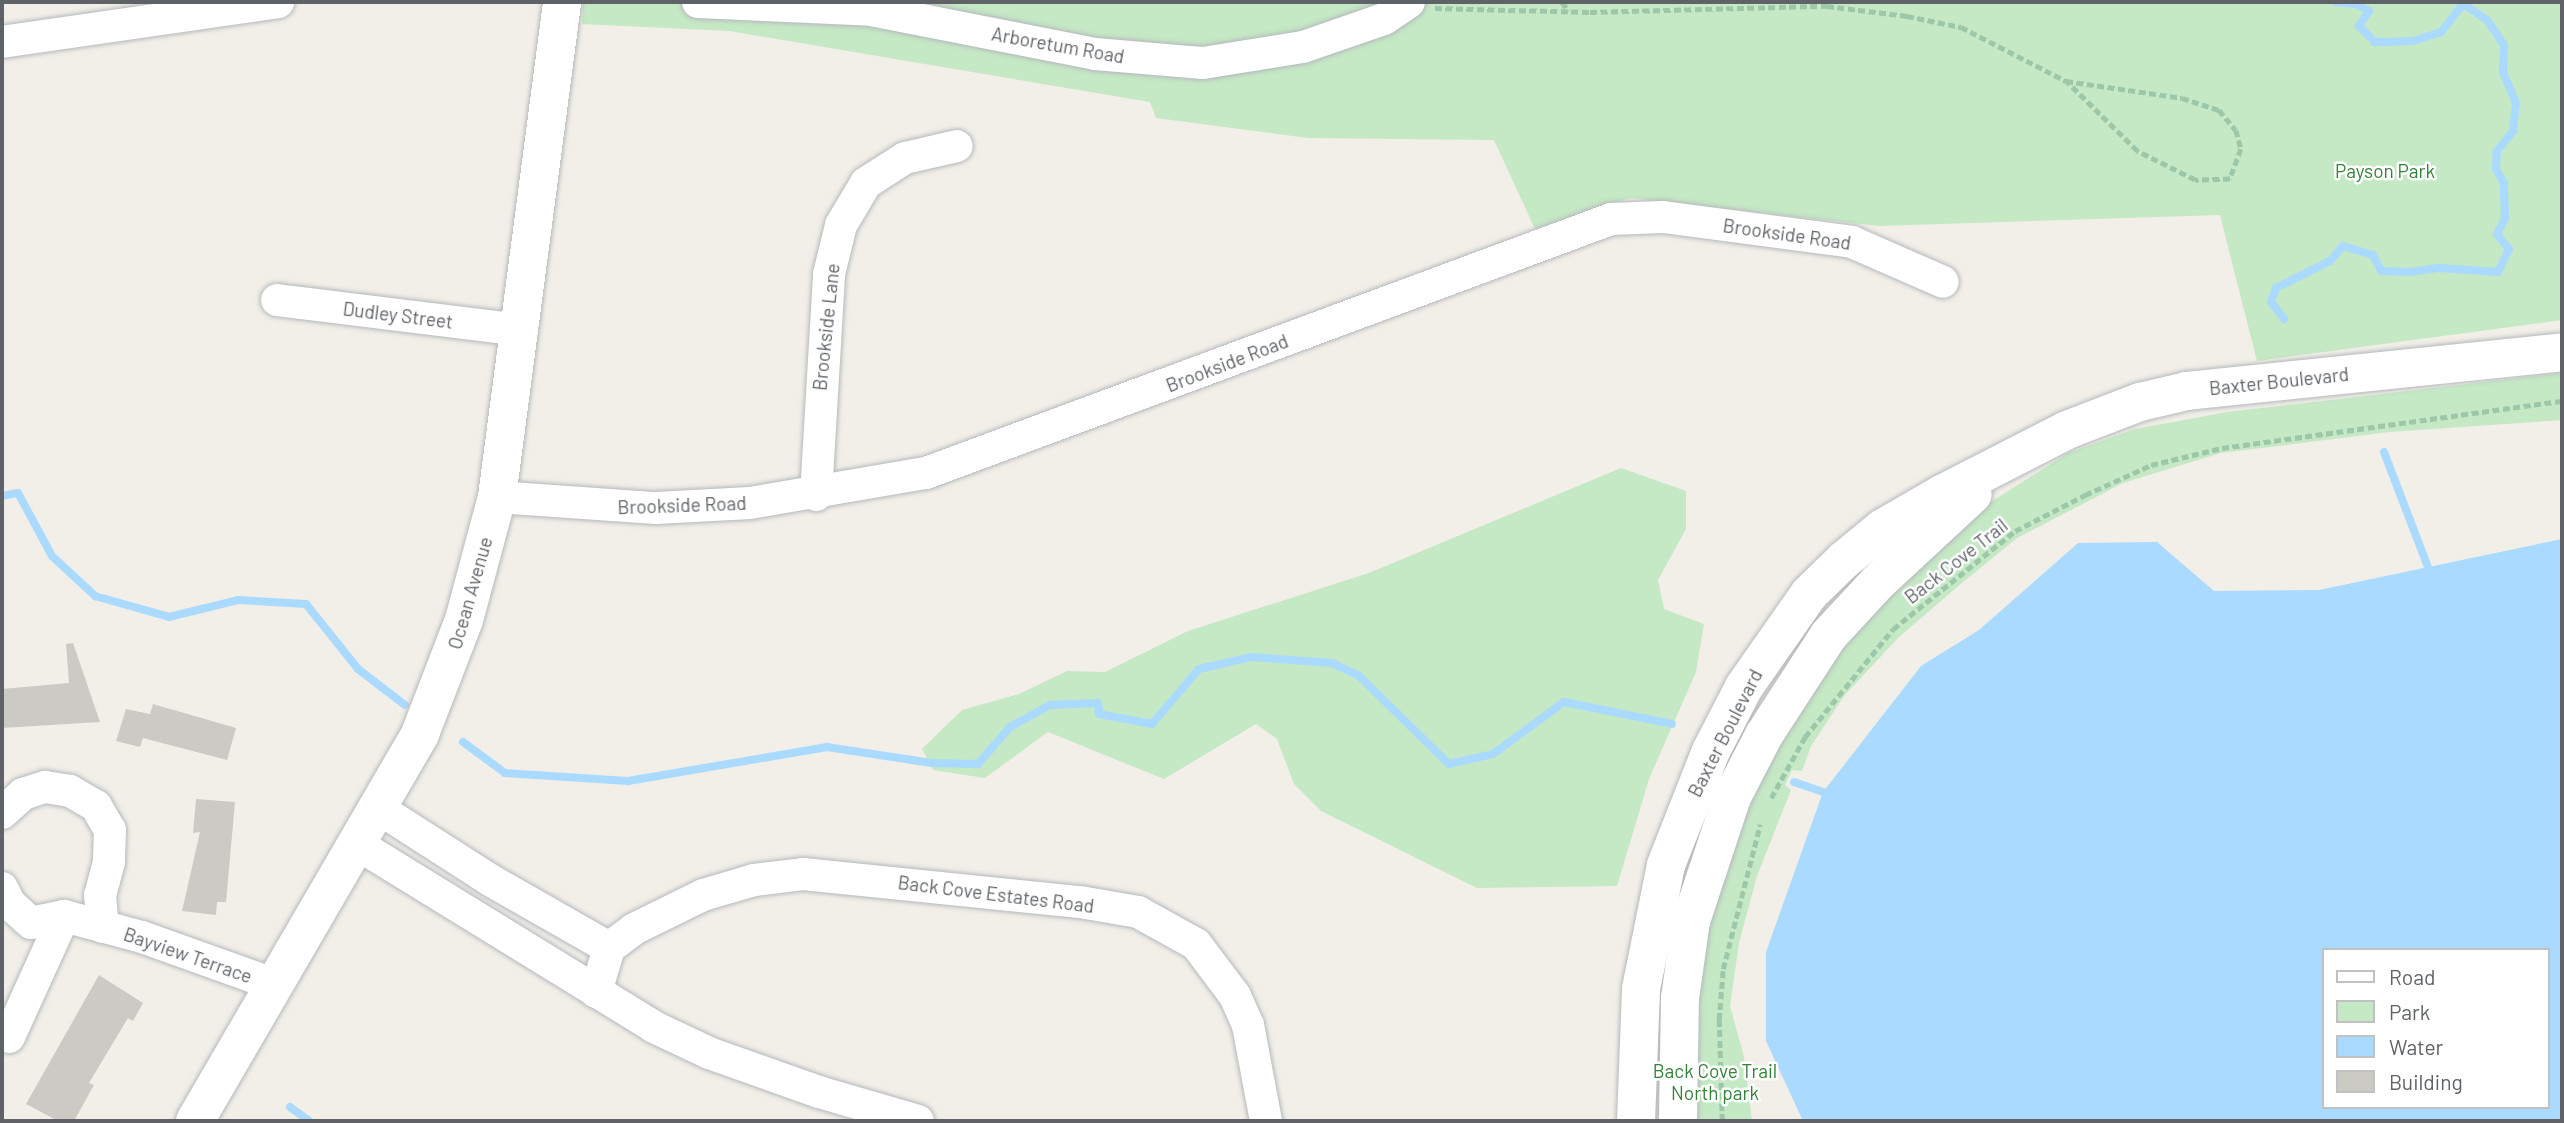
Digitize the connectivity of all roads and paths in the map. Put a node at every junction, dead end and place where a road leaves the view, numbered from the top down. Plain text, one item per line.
1 (278, 2) edge
2 (562, 2) edge
3 (698, 2) edge
4 (1562, 2) edge
5 (1406, 4) edge
6 (1569, 11) junction
7 (2, 42) edge
8 (2066, 81) junction
9 (957, 146) dead end
10 (1943, 282) dead end
11 (277, 300) dead end
12 (520, 330) junction
13 (2562, 352) edge
14 (2562, 401) edge
15 (2009, 461) junction
16 (816, 495) junction
17 (497, 497) junction
18 (378, 808) junction
19 (1765, 809) dead end
20 (2, 813) edge
21 (1761, 821) dead end
22 (357, 844) junction
23 (2, 888) edge
24 (64, 916) junction
25 (103, 927) junction
26 (609, 948) junction
27 (273, 984) junction
28 (596, 992) junction
29 (9, 1037) dead end
30 (195, 1121) edge
31 (918, 1121) edge
32 (1266, 1121) edge
33 (1636, 1121) edge
34 (1678, 1121) edge
35 (1723, 1121) edge

1 - 7 street
2 - 12 street, Ocean Avenue
3 - 5 street, Arboretum Road
4 - 6 path
5 - 6 path
6 - 8 path
8 - 8 path
9 - 16 street, Brookside Lane
10 - 16 street, Brookside Road
11 - 12 street, Dudley Street
12 - 17 street, Ocean Avenue
13 - 15 street, Baxter Boulevard
14 - 19 path, Back Cove Trail
15 - 33 street, Baxter Boulevard
15 - 34 street, Baxter Boulevard
16 - 17 street, Brookside Road
17 - 18 street, Ocean Avenue
18 - 22 street, Ocean Avenue
18 - 26 street
20 - 25 street, Bayview Terrace
21 - 35 path
22 - 27 street, Ocean Avenue
22 - 28 street
23 - 24 street, Bayview Terrace
24 - 25 street, Bayview Terrace
24 - 29 street
25 - 27 street, Bayview Terrace
26 - 28 street
26 - 32 street, Back Cove Estates Road
27 - 30 street, Ocean Avenue
28 - 31 street

